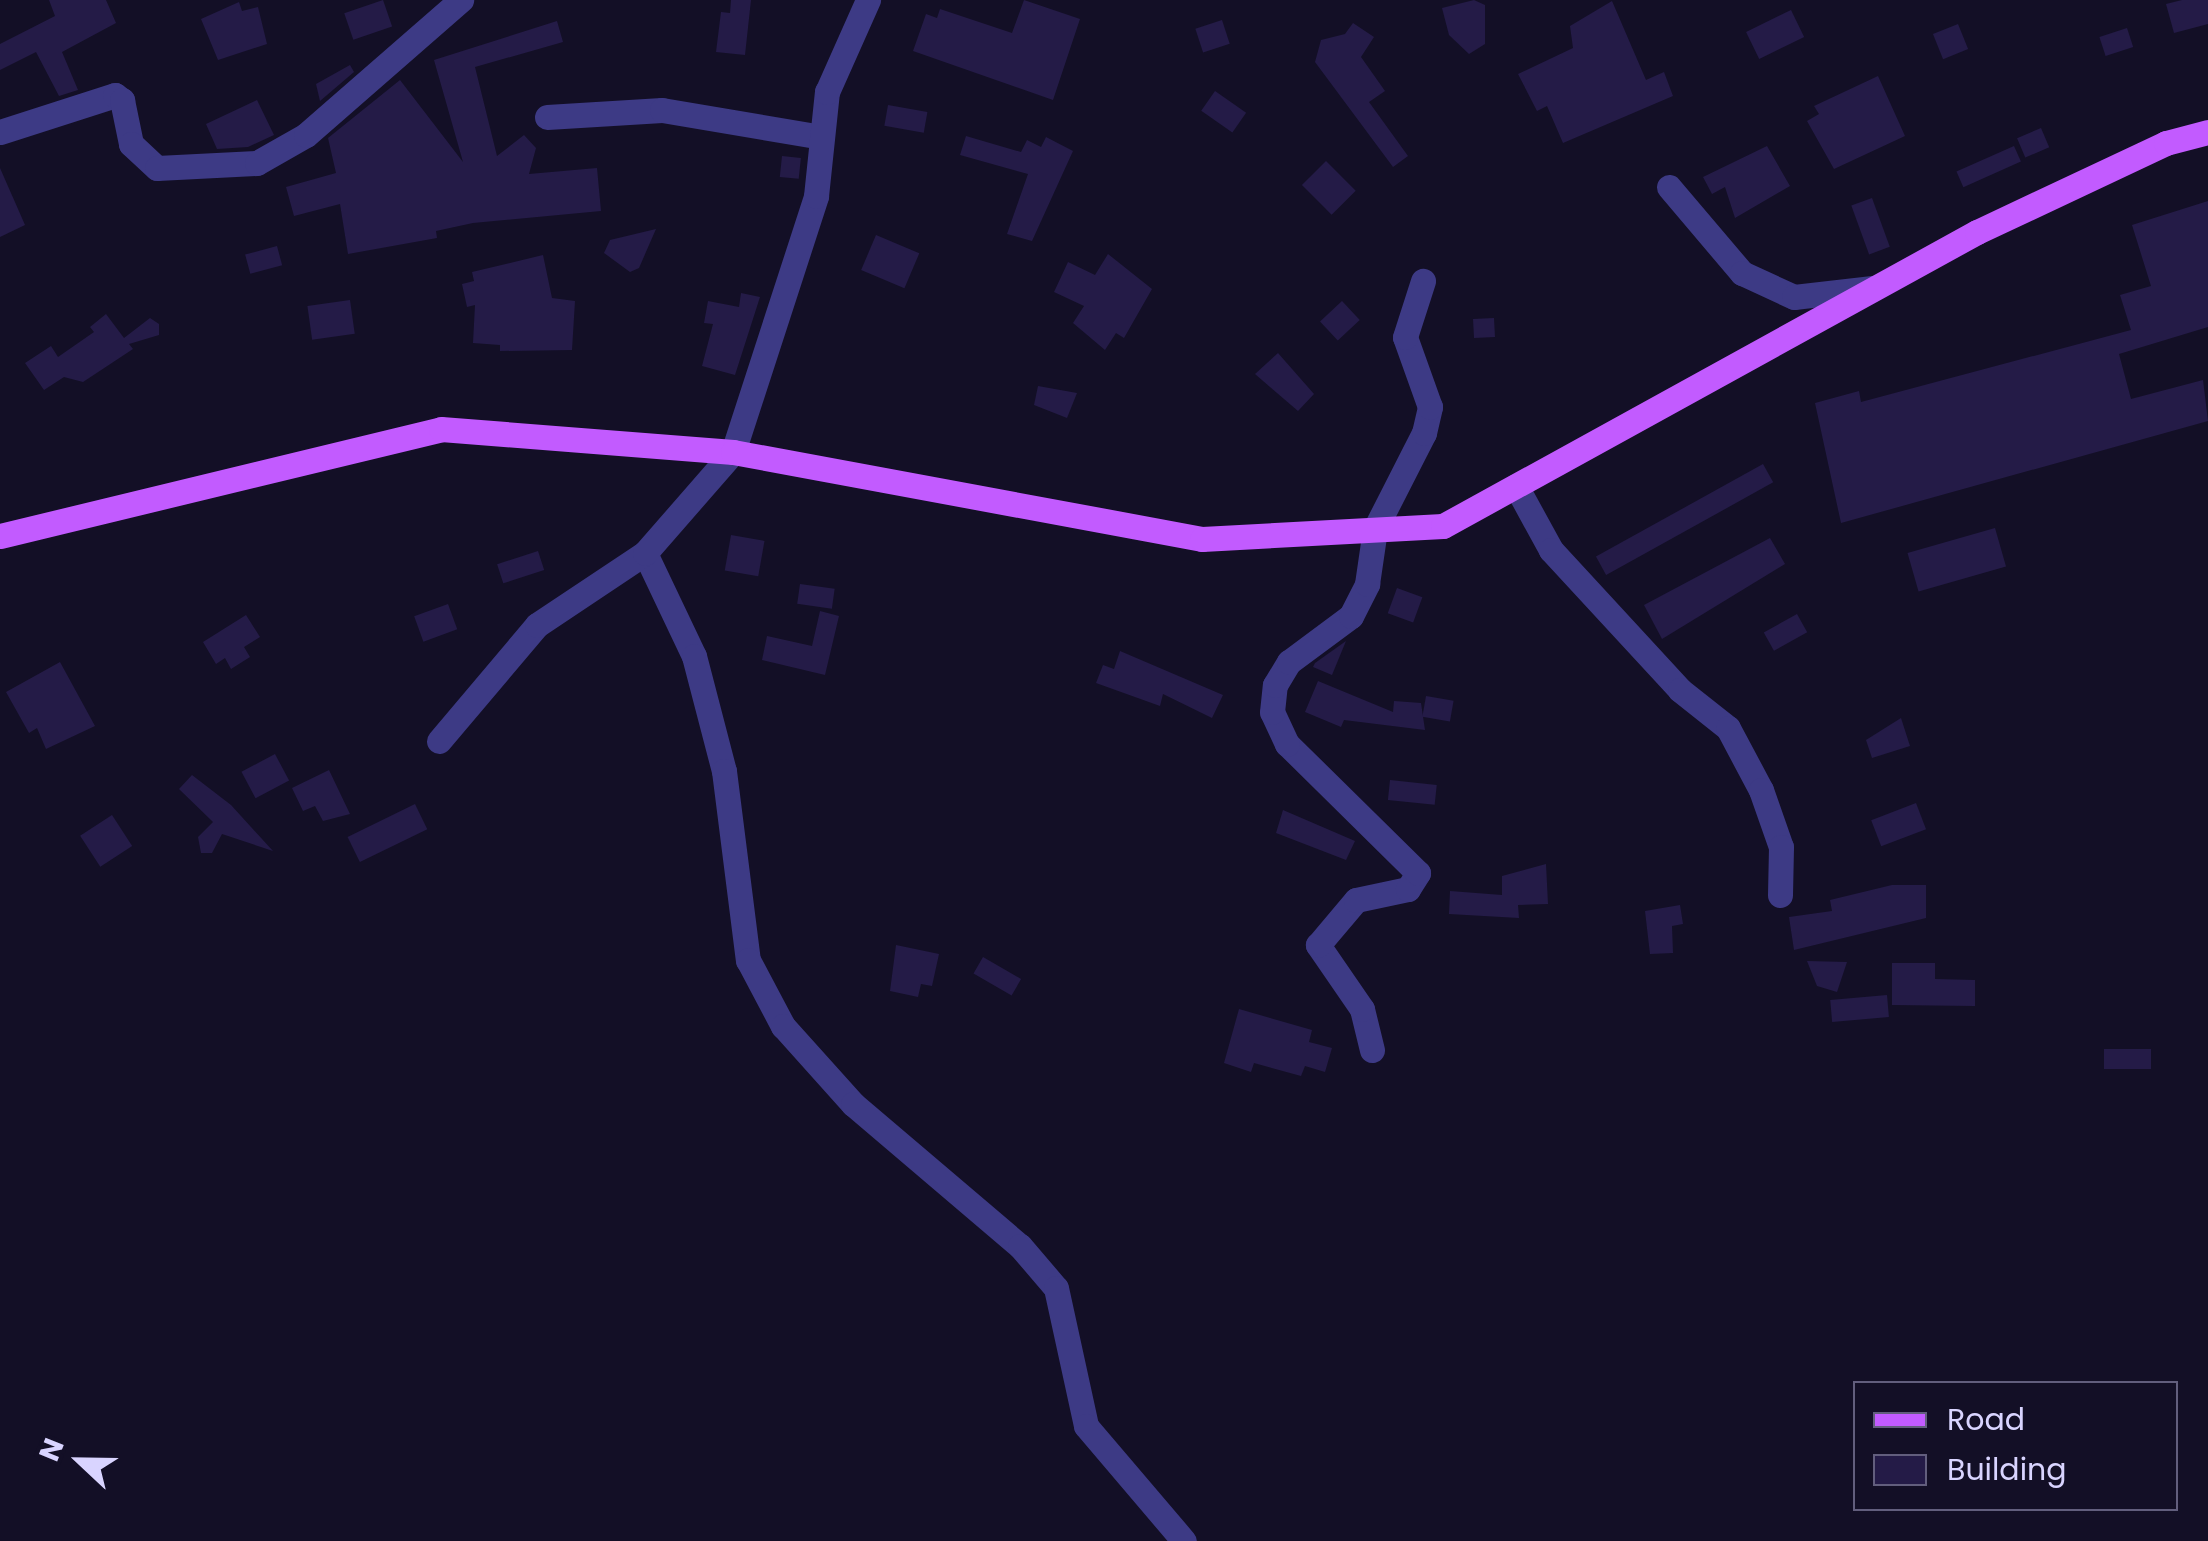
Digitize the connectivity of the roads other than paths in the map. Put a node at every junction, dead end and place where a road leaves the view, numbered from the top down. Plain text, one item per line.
1 (460, 0) edge
2 (868, 0) edge
3 (548, 117) dead end
4 (0, 132) edge
5 (2208, 132) edge
6 (822, 138) junction
7 (1668, 186) dead end
8 (1423, 281) dead end
9 (1877, 287) junction
10 (733, 452) junction
11 (1516, 486) junction
12 (1375, 530) junction
13 (0, 536) edge
14 (644, 553) junction
15 (438, 741) dead end
16 (1780, 895) dead end
17 (1372, 1050) dead end
18 (1184, 1541) edge

1 - 4 street
2 - 6 street
3 - 6 street
5 - 9 main road
6 - 10 street
7 - 9 street
8 - 12 street
9 - 11 main road
10 - 12 main road
10 - 13 main road
10 - 14 street
11 - 12 main road
11 - 16 street
12 - 17 street
14 - 15 street
14 - 18 street

